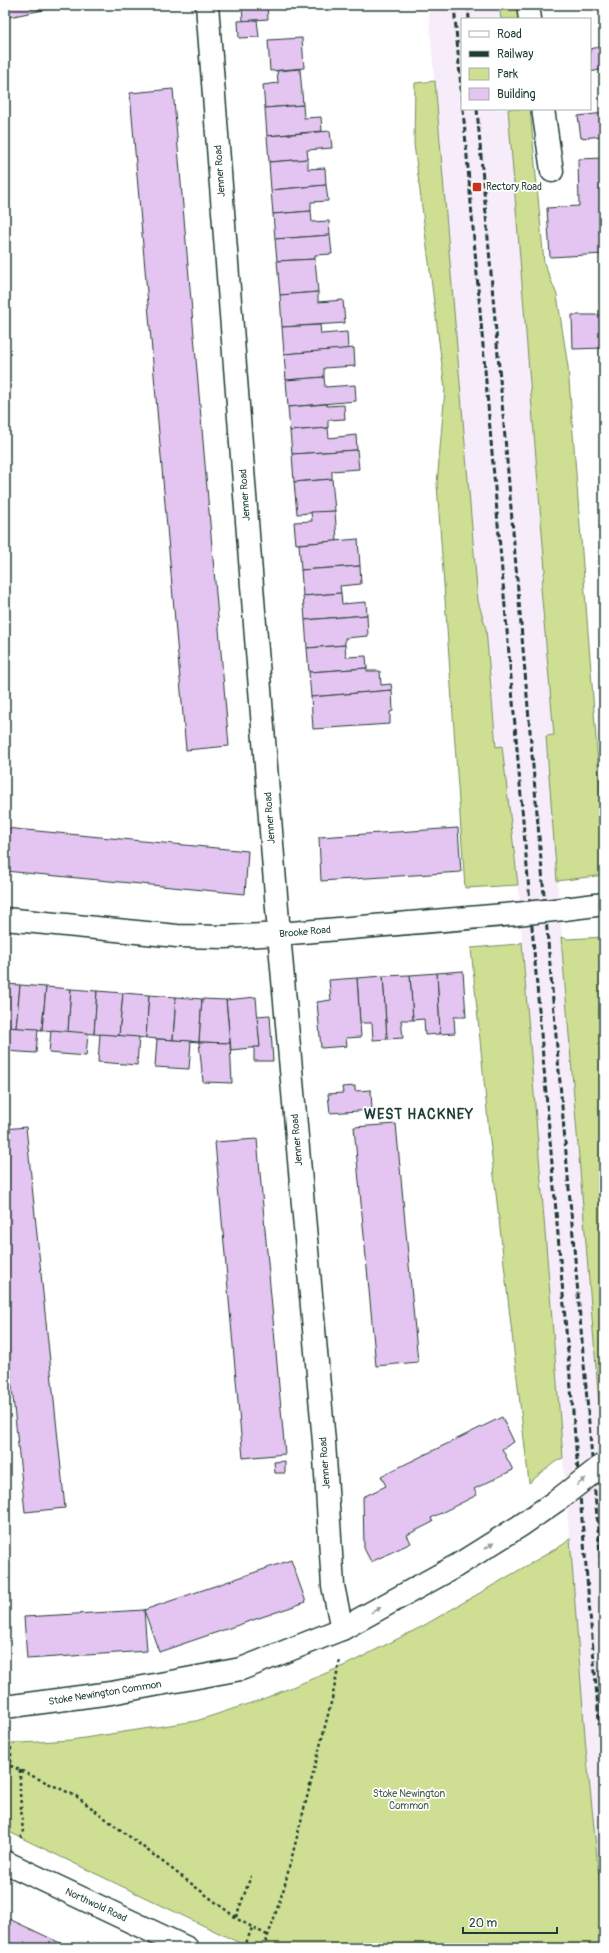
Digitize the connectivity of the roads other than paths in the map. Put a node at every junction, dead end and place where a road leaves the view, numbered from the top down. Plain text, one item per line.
1 (207, 5) edge
2 (528, 5) edge
3 (530, 18) edge
4 (543, 110) edge
5 (552, 171) dead end
6 (604, 904) edge
7 (5, 919) edge
8 (279, 934) junction
9 (604, 1464) edge
10 (342, 1629) junction
11 (5, 1707) edge
12 (8, 1864) edge
13 (187, 1948) edge

1 - 8 street, Jenner Road
2 - 3 street
4 - 5 street
6 - 8 street, Brooke Road, bridge
7 - 8 street, Brooke Road
8 - 10 street, Jenner Road
10 -> 9 street, Stoke Newington Common, bridge
10 - 11 street, Stoke Newington Common
12 - 13 street, Northwold Road

